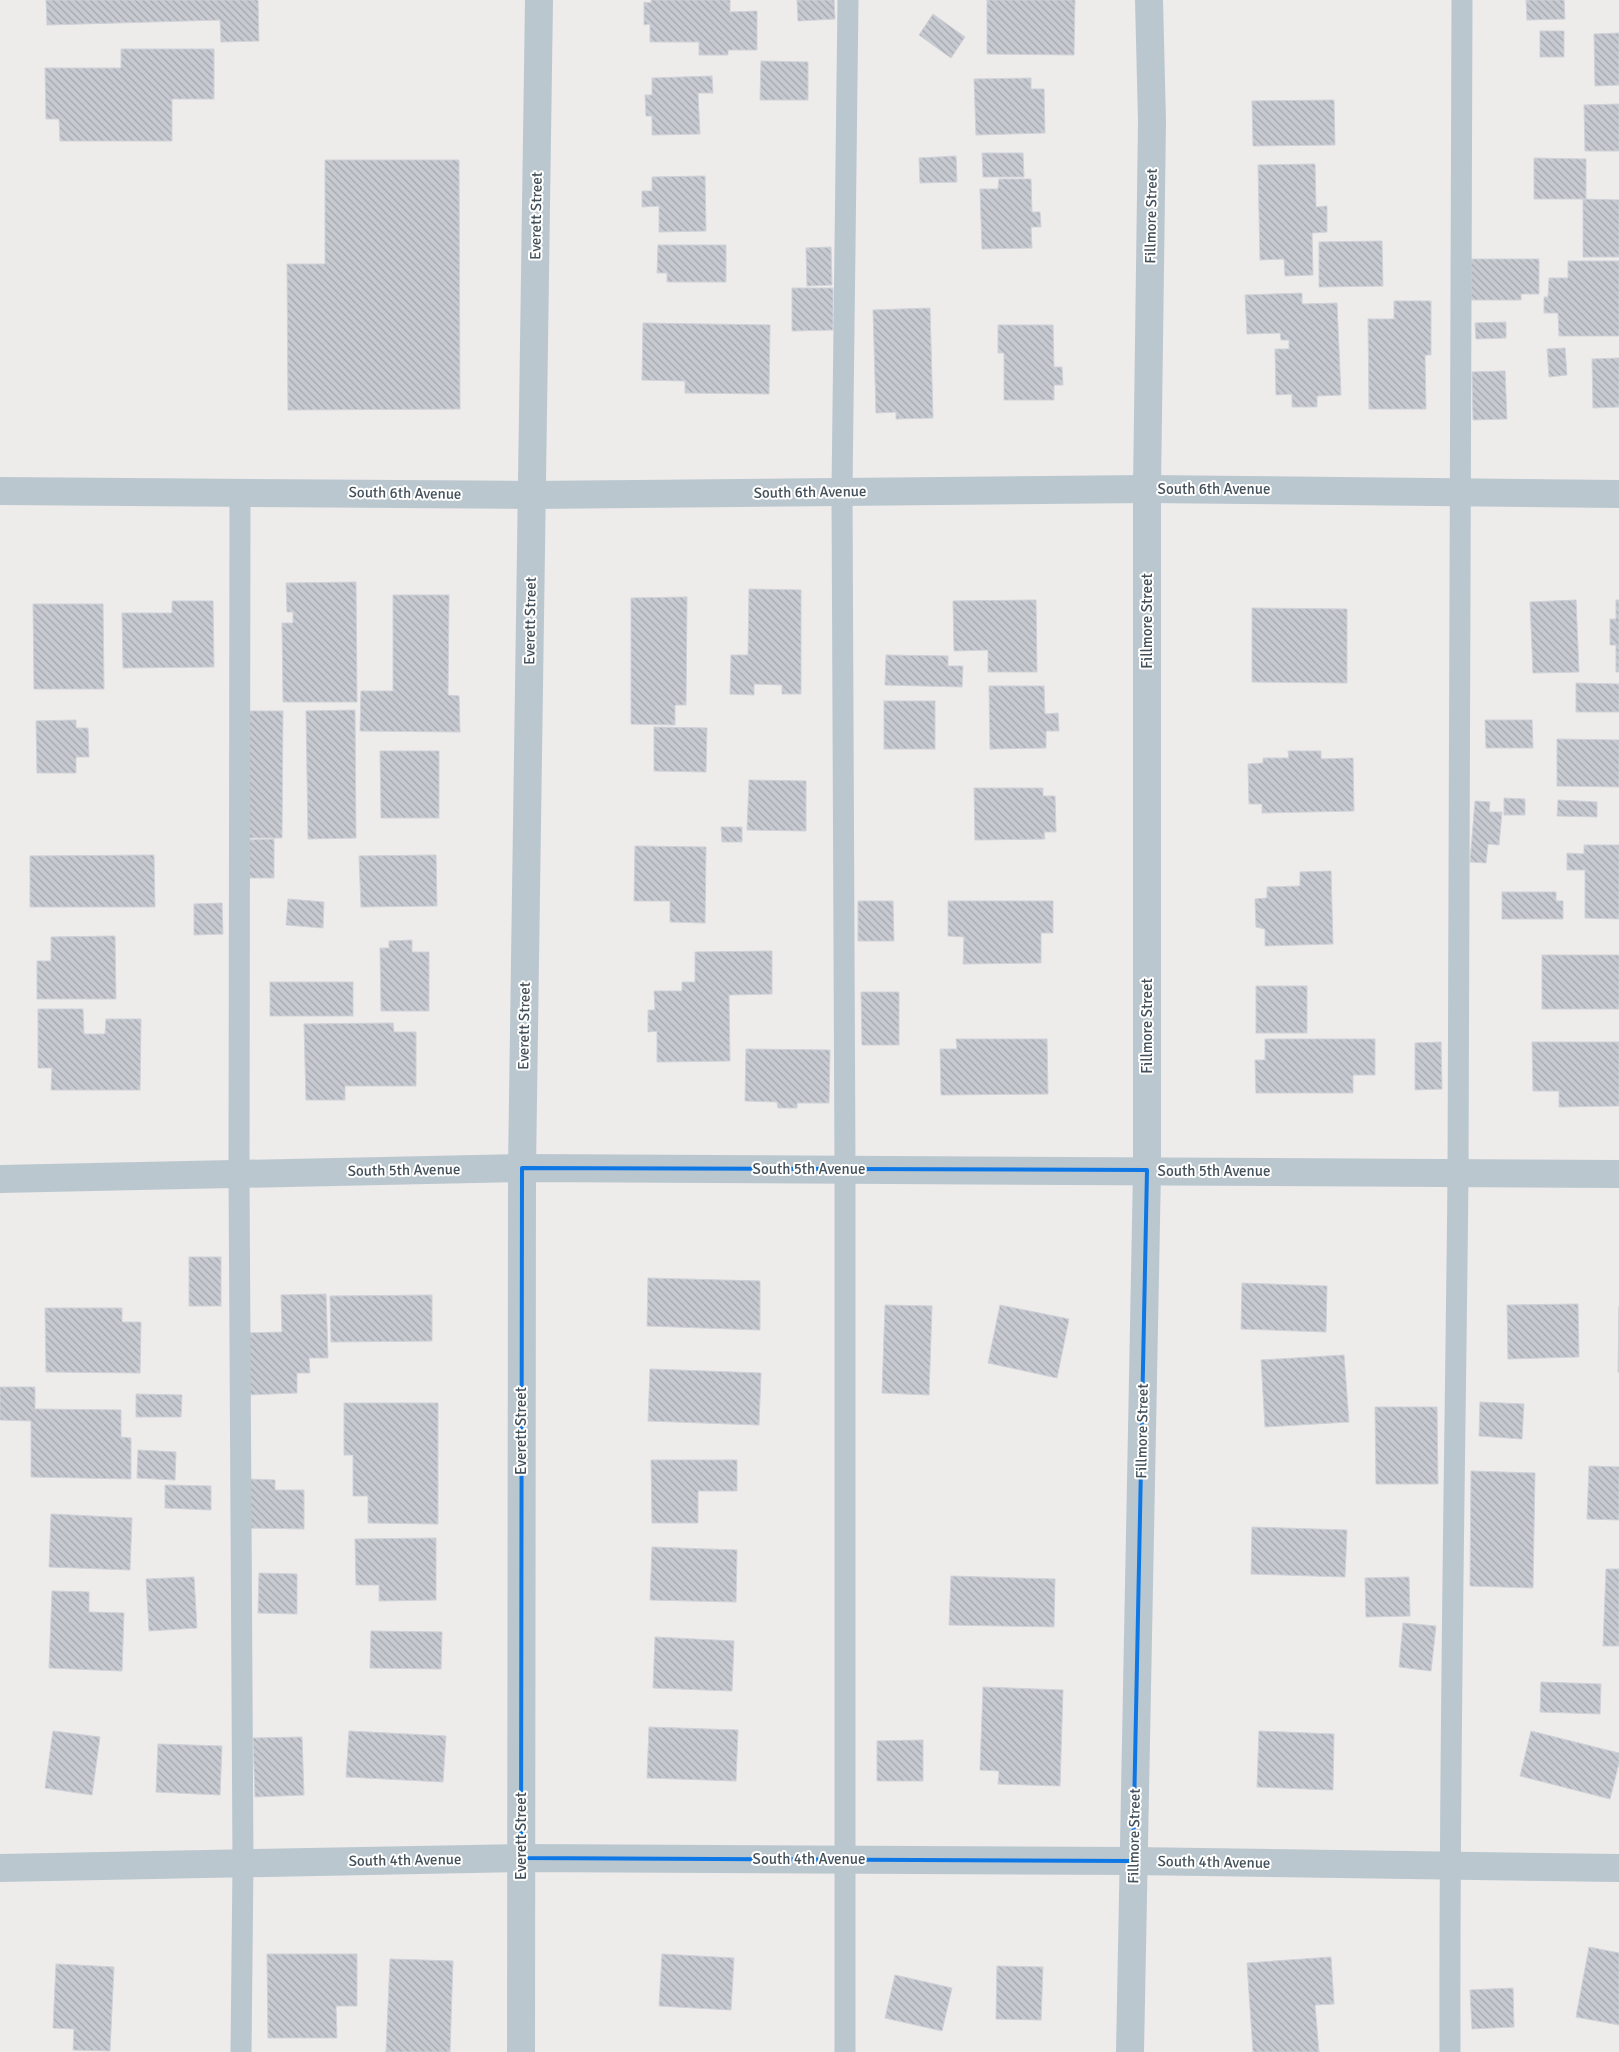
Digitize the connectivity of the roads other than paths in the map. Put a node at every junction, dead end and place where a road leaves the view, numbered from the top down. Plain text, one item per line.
1 (539, 0) edge
2 (848, 0) edge
3 (1149, 0) edge
4 (1462, 0) edge
5 (1146, 489) junction
6 (0, 491) edge
7 (842, 491) junction
8 (1462, 491) junction
9 (240, 492) junction
10 (532, 494) junction
11 (1619, 494) edge
12 (522, 1168) junction
13 (845, 1169) junction
14 (1147, 1170) junction
15 (1458, 1172) junction
16 (239, 1174) junction
17 (1619, 1174) edge
18 (0, 1179) edge
19 (521, 1858) junction
20 (844, 1860) junction
21 (1133, 1861) junction
22 (243, 1863) junction
23 (1450, 1866) junction
24 (0, 1868) edge
25 (1619, 1868) edge
26 (241, 2052) edge
27 (521, 2052) edge
28 (844, 2052) edge
29 (1130, 2052) edge
30 (1450, 2052) edge

1 - 10 street, Everett Street
2 - 7 lane
3 - 5 street, Fillmore Street
4 - 8 lane
5 - 7 street, South 6th Avenue
5 - 8 street, South 6th Avenue
5 - 14 street, Fillmore Street
6 - 9 street, South 6th Avenue
7 - 10 street, South 6th Avenue
7 - 13 lane
8 - 11 street, South 6th Avenue
8 - 15 lane
9 - 10 street, South 6th Avenue
9 - 16 lane
10 - 12 street, Everett Street
12 - 13 street, South 5th Avenue
12 - 16 street, South 5th Avenue
12 - 19 street, Everett Street
13 - 14 street, South 5th Avenue
13 - 20 lane
14 - 15 street, South 5th Avenue
14 - 21 street, Fillmore Street
15 - 17 street, South 5th Avenue
15 - 23 lane
16 - 18 street, South 5th Avenue
16 - 22 lane
19 - 20 street, South 4th Avenue
19 - 22 street, South 4th Avenue
19 - 27 street, Everett Street
20 - 21 street, South 4th Avenue
20 - 28 lane
21 - 23 street, South 4th Avenue
21 - 29 street, Fillmore Street
22 - 24 street, South 4th Avenue
22 - 26 lane
23 - 25 street, South 4th Avenue
23 - 30 lane

